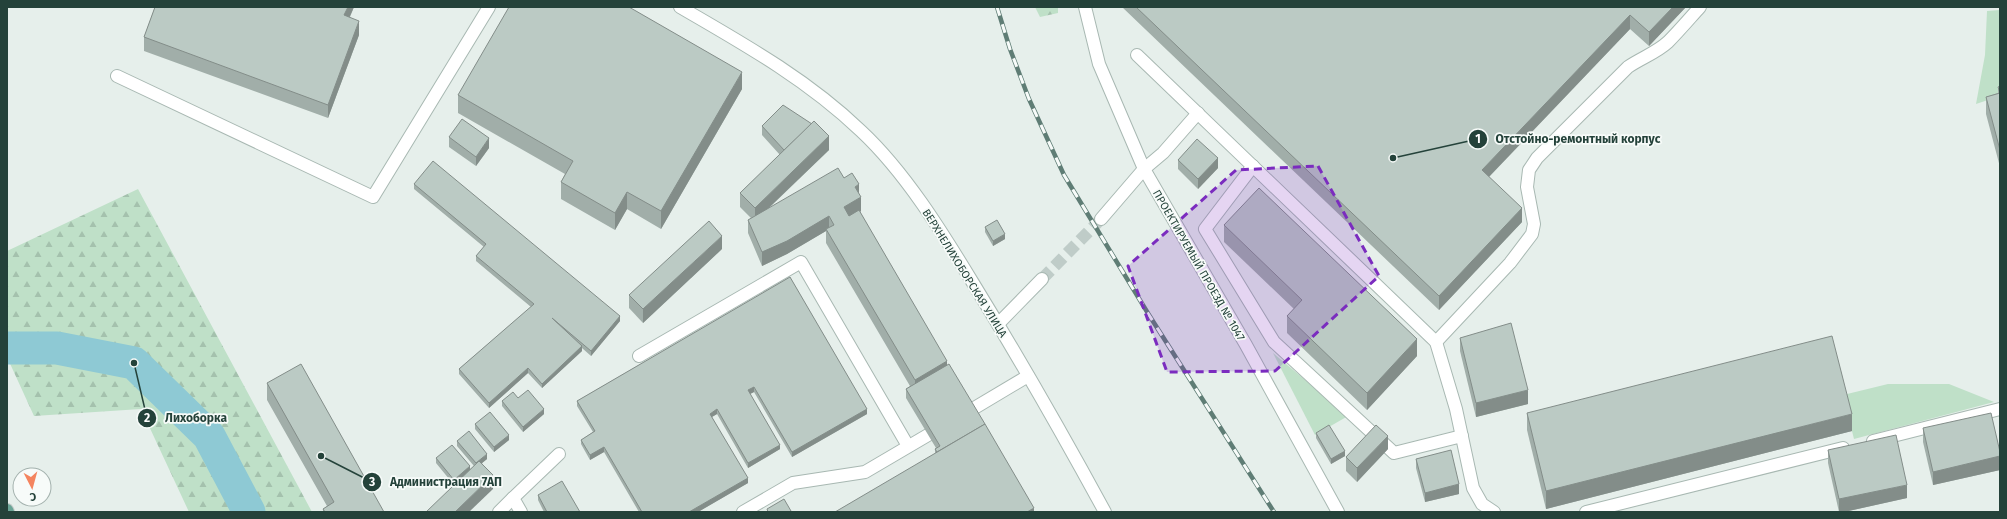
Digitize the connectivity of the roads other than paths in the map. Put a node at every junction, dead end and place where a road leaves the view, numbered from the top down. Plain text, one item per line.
1 (489, 7) edge
2 (680, 7) edge
3 (1085, 7) edge
4 (1700, 7) edge
5 (1137, 55) dead end
6 (117, 76) dead end
7 (1198, 113) junction
8 (1253, 166) junction
9 (1144, 169) junction
10 (1101, 219) tunnel mouth
11 (1042, 279) tunnel mouth
12 (998, 324) junction
13 (1436, 342) junction
14 (639, 356) dead end
15 (1028, 376) junction
16 (2000, 409) edge
17 (970, 410) edge
18 (928, 435) edge
19 (1462, 436) junction
20 (908, 446) junction
21 (559, 454) dead end
22 (513, 498) junction
23 (499, 512) edge
24 (521, 512) edge
25 (743, 512) edge
26 (1104, 512) edge
27 (1338, 512) edge
28 (1494, 512) edge
29 (1586, 512) edge

1 - 6 street
2 - 12 street, ВЕРХНЕЛИХОБОРСКАЯ УЛИЦА
3 - 9 street, ПРОЕКТИРУЕМЫЙ ПРОЕЗД № 1047
4 - 13 street
5 - 7 street
7 - 8 street
7 - 9 street
8 - 13 street
8 - 19 street
9 - 10 street
9 - 27 street, ПРОЕКТИРУЕМЫЙ ПРОЕЗД № 1047
11 - 12 street
12 - 15 street, ВЕРХНЕЛИХОБОРСКАЯ УЛИЦА
13 - 19 street
14 - 20 street
15 - 17 street
15 - 26 street, ВЕРХНЕЛИХОБОРСКАЯ УЛИЦА
16 - 29 street
18 - 20 street
19 - 28 street
20 - 25 street
21 - 22 street
22 - 23 street
22 - 24 street

